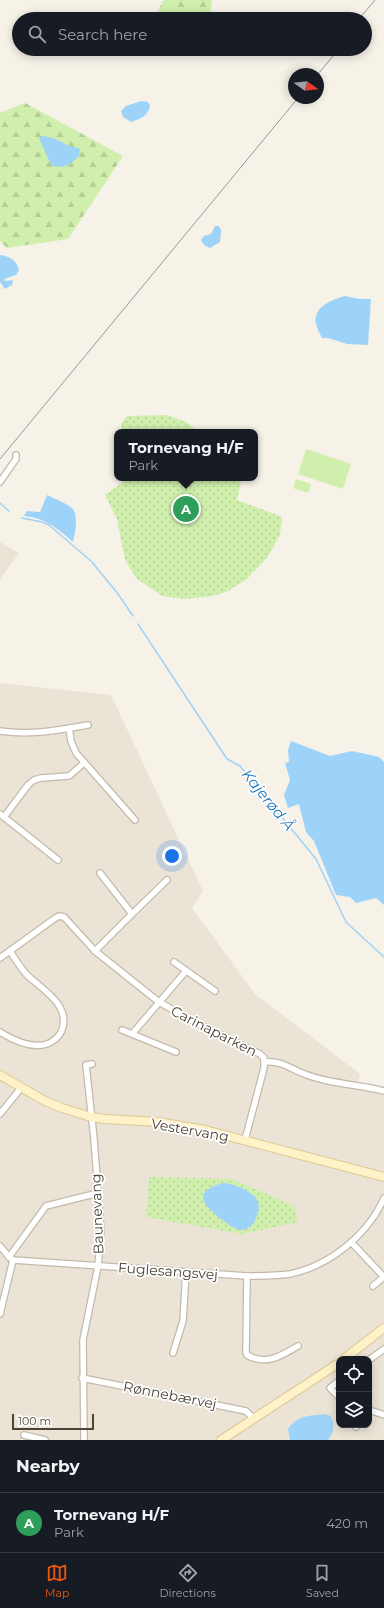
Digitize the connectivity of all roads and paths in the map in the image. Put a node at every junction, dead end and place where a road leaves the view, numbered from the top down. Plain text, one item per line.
1 (16, 455) dead end
2 (0, 482) edge
3 (88, 725) dead end
4 (68, 728) junction
5 (0, 731) edge
6 (84, 763) junction
7 (2, 816) edge
8 (134, 820) dead end
9 (58, 860) dead end
10 (100, 873) dead end
11 (167, 880) dead end
12 (132, 914) junction
13 (10, 951) junction
14 (95, 951) junction
15 (0, 958) edge
16 (174, 962) dead end
17 (186, 971) junction
18 (215, 991) dead end
19 (159, 1002) junction
20 (122, 1030) dead end
21 (0, 1032) edge
22 (132, 1034) junction
23 (176, 1052) dead end
24 (265, 1062) junction
25 (92, 1064) dead end
26 (0, 1075) edge
27 (21, 1088) junction
28 (384, 1091) edge
29 (0, 1114) edge
30 (91, 1116) junction
31 (245, 1140) junction
32 (384, 1177) edge
33 (98, 1193) junction
34 (384, 1198) edge
35 (352, 1242) junction
36 (0, 1246) edge
37 (11, 1259) junction
38 (98, 1266) junction
39 (186, 1272) junction
40 (247, 1276) junction
41 (384, 1277) edge
42 (373, 1286) dead end
43 (0, 1314) edge
44 (384, 1328) edge
45 (298, 1346) dead end
46 (384, 1349) edge
47 (173, 1352) dead end
48 (348, 1356) edge
49 (372, 1358) edge
50 (336, 1364) edge
51 (82, 1378) junction
52 (336, 1383) edge
53 (336, 1395) edge
54 (372, 1411) edge
55 (384, 1415) edge
56 (254, 1419) junction
57 (24, 1435) dead end
58 (45, 1440) edge
59 (84, 1440) edge
60 (221, 1440) edge

1 - 2 street
3 - 4 street
4 - 5 street
4 - 6 street
6 - 7 street
6 - 8 street
7 - 9 street
10 - 12 street
11 - 12 street
12 - 14 street
13 - 14 street, Carinaparken
13 - 15 street, Carinaparken
13 - 21 street
14 - 19 street, Carinaparken
16 - 17 street
17 - 18 street
17 - 19 street, Carinaparken
19 - 22 street, Carinaparken
19 - 24 street, Carinaparken
20 - 22 street
22 - 23 street
24 - 28 street, Carinaparken
24 - 31 street, Carinaparken
25 - 30 street, Baunevang
26 - 27 street, Vestervang
27 - 29 street
27 - 30 street, Vestervang
30 - 31 street, Vestervang
30 - 33 street, Baunevang
31 - 32 street, Vestervang
33 - 37 street
33 - 38 street, Baunevang
34 - 35 street, Fuglesangsvej
35 - 40 street, Fuglesangsvej
35 - 41 street
36 - 37 street
37 - 38 street, Fuglesangsvej
37 - 43 street
38 - 39 street, Fuglesangsvej
38 - 51 street, Baunevang
39 - 40 street, Fuglesangsvej
39 - 47 street
40 - 45 street
41 - 42 street
44 - 48 street
46 - 49 street
50 - 56 street
51 - 56 street, Rønnebærvej
51 - 59 street, Baunevang
52 - 53 street
54 - 55 street
56 - 60 street
57 - 58 street

